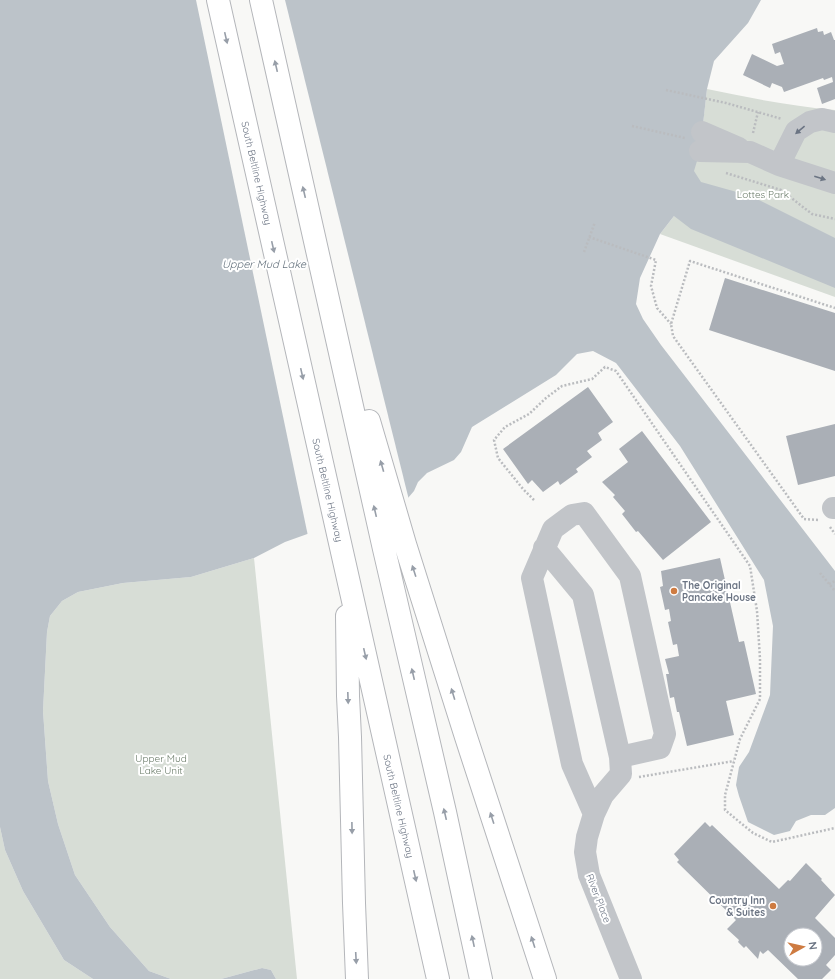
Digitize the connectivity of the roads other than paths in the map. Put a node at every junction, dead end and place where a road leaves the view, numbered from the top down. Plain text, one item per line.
1 (218, 0) edge
2 (261, 0) edge
3 (835, 122) edge
4 (701, 142) dead end
5 (778, 165) junction
6 (835, 182) edge
7 (311, 221) junction
8 (544, 548) junction
9 (345, 567) junction
10 (620, 757) junction
11 (594, 814) junction
12 (357, 979) edge
13 (438, 979) edge
14 (481, 979) edge
15 (545, 979) edge
16 (631, 979) edge

1 -> 9 highway, South Beltline Highway
7 -> 2 highway
3 -> 5 street
4 - 5 street
5 -> 6 street
14 -> 7 highway
15 -> 7 highway
8 - 10 street, River Place
8 - 10 street
8 - 11 street
9 -> 12 highway
9 -> 13 highway, South Beltline Highway
10 - 11 street, River Place
11 - 16 street, River Place

